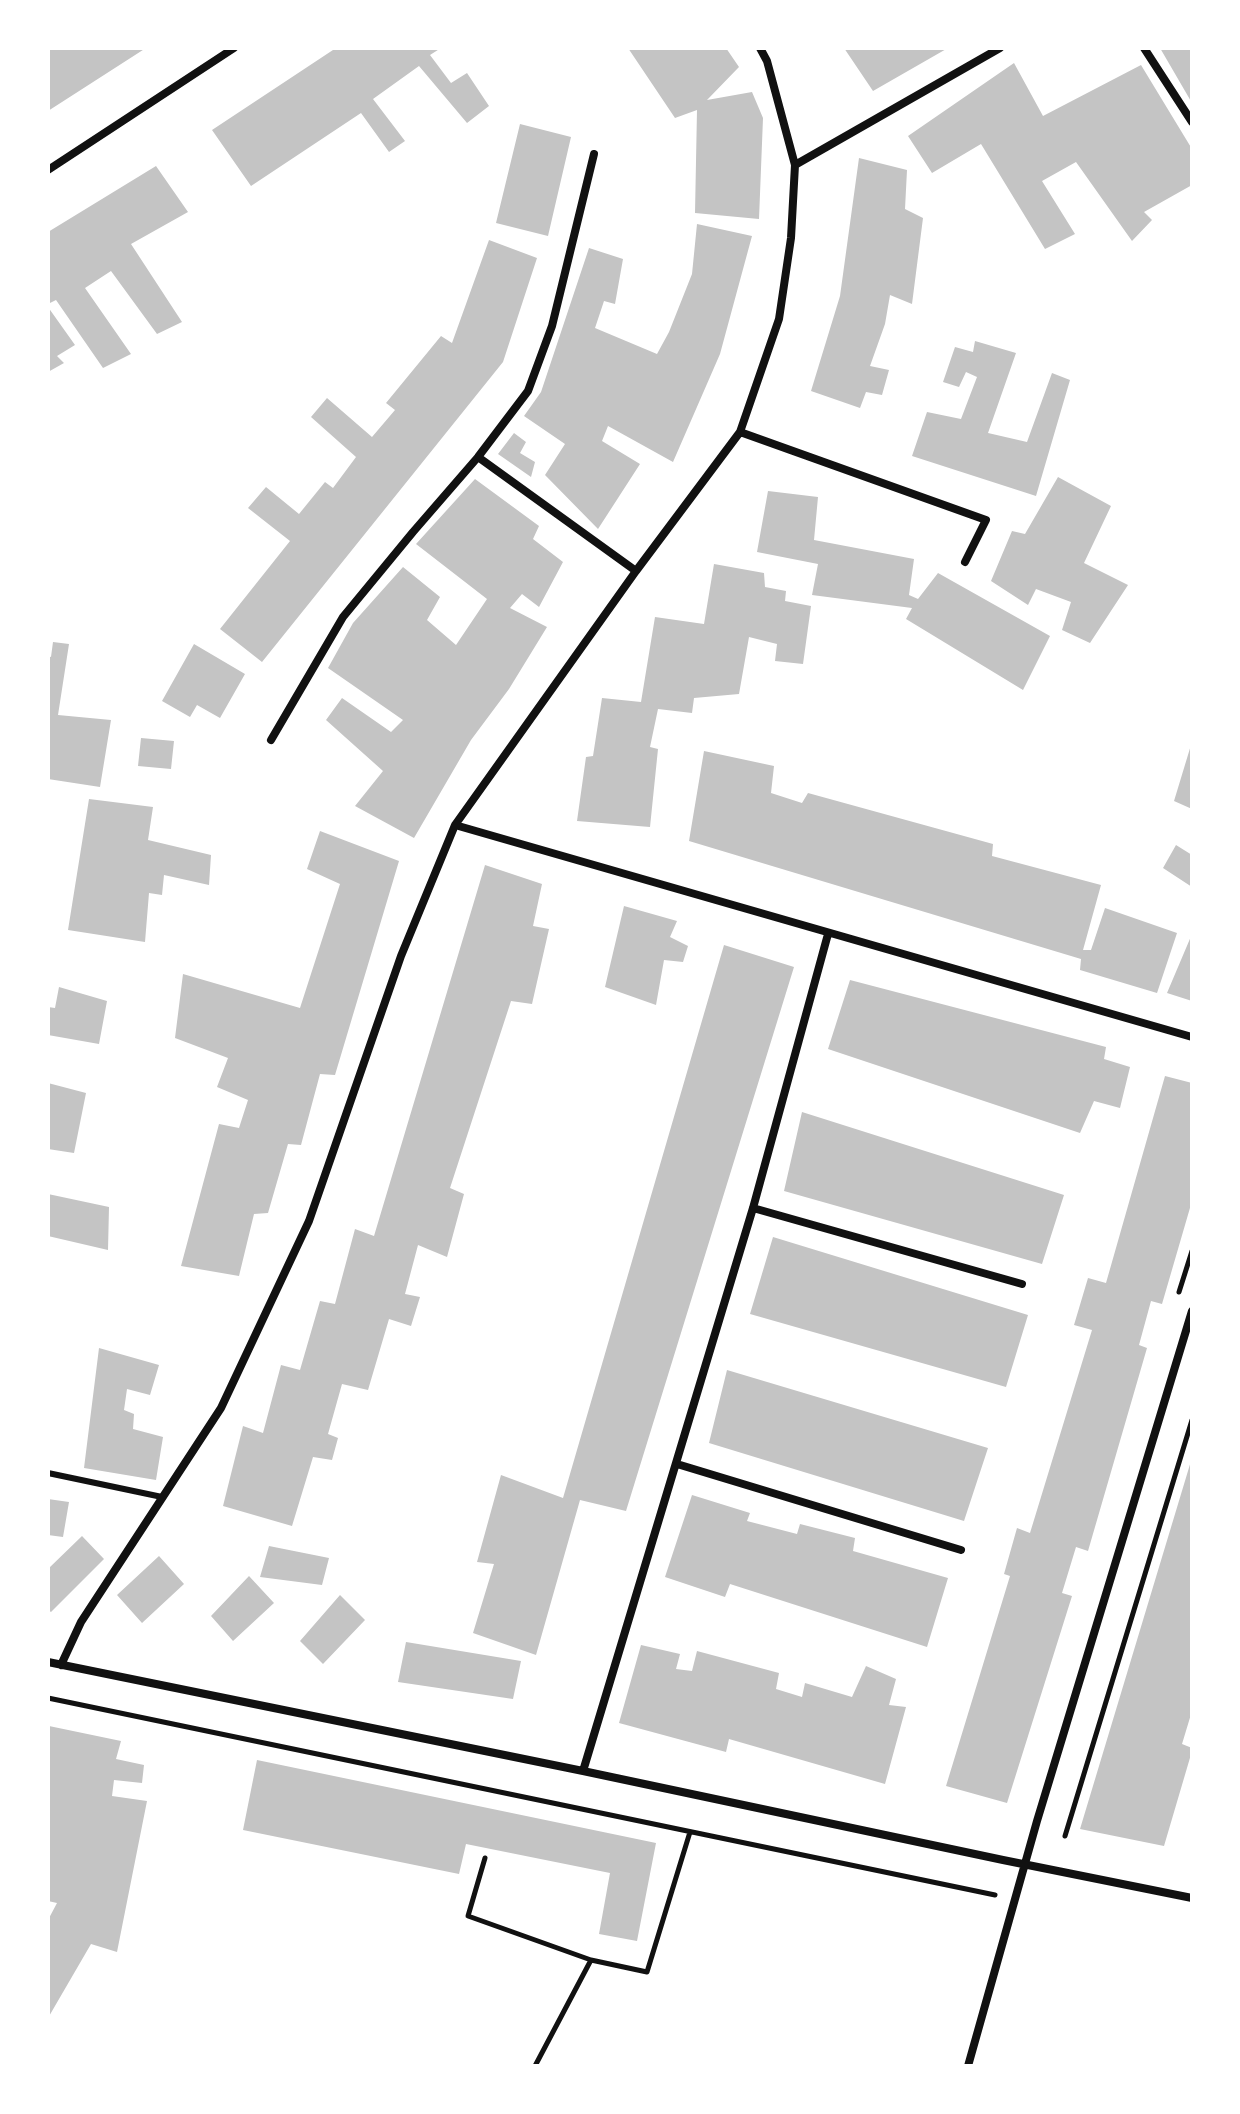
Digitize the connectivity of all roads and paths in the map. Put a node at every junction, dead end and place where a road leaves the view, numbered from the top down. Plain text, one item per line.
1 (234, 48) edge
2 (760, 48) edge
3 (1000, 48) edge
4 (1144, 48) edge
5 (1192, 122) edge
6 (594, 154) dead end
7 (795, 165) junction
8 (48, 170) edge
9 (740, 432) junction
10 (478, 457) junction
11 (965, 562) dead end
12 (636, 571) junction
13 (271, 740) dead end
14 (455, 825) junction
15 (828, 934) junction
16 (1192, 1037) edge
17 (753, 1208) junction
18 (1022, 1284) dead end
19 (1192, 1311) edge
20 (1192, 1420) edge
21 (677, 1464) junction
22 (48, 1473) edge
23 (162, 1497) junction
24 (961, 1550) dead end
25 (48, 1662) edge
26 (61, 1665) junction
27 (48, 1698) edge
28 (583, 1771) junction
29 (690, 1832) junction
30 (1065, 1836) dead end
31 (485, 1858) dead end
32 (1025, 1864) junction
33 (1192, 1898) edge
34 (1015, 1902) junction
35 (591, 1960) junction
36 (535, 2066) edge
37 (968, 2066) edge

1 - 8 street
2 - 7 street
3 - 7 street
4 - 5 street
6 - 10 street
7 - 9 street
9 - 11 street
9 - 12 street
10 - 12 street
10 - 13 street
12 - 14 street
14 - 15 street
14 - 23 street
15 - 16 street
15 - 17 street
17 - 18 street
17 - 21 street
19 - 32 street
20 - 30 path
21 - 24 street
21 - 28 street
22 - 23 lane
23 - 26 street
25 - 26 street
26 - 28 street
27 - 29 path
28 - 32 street
29 - 34 path
29 - 35 path
31 - 35 path
32 - 33 street
32 - 34 street
34 - 37 street
35 - 36 path

